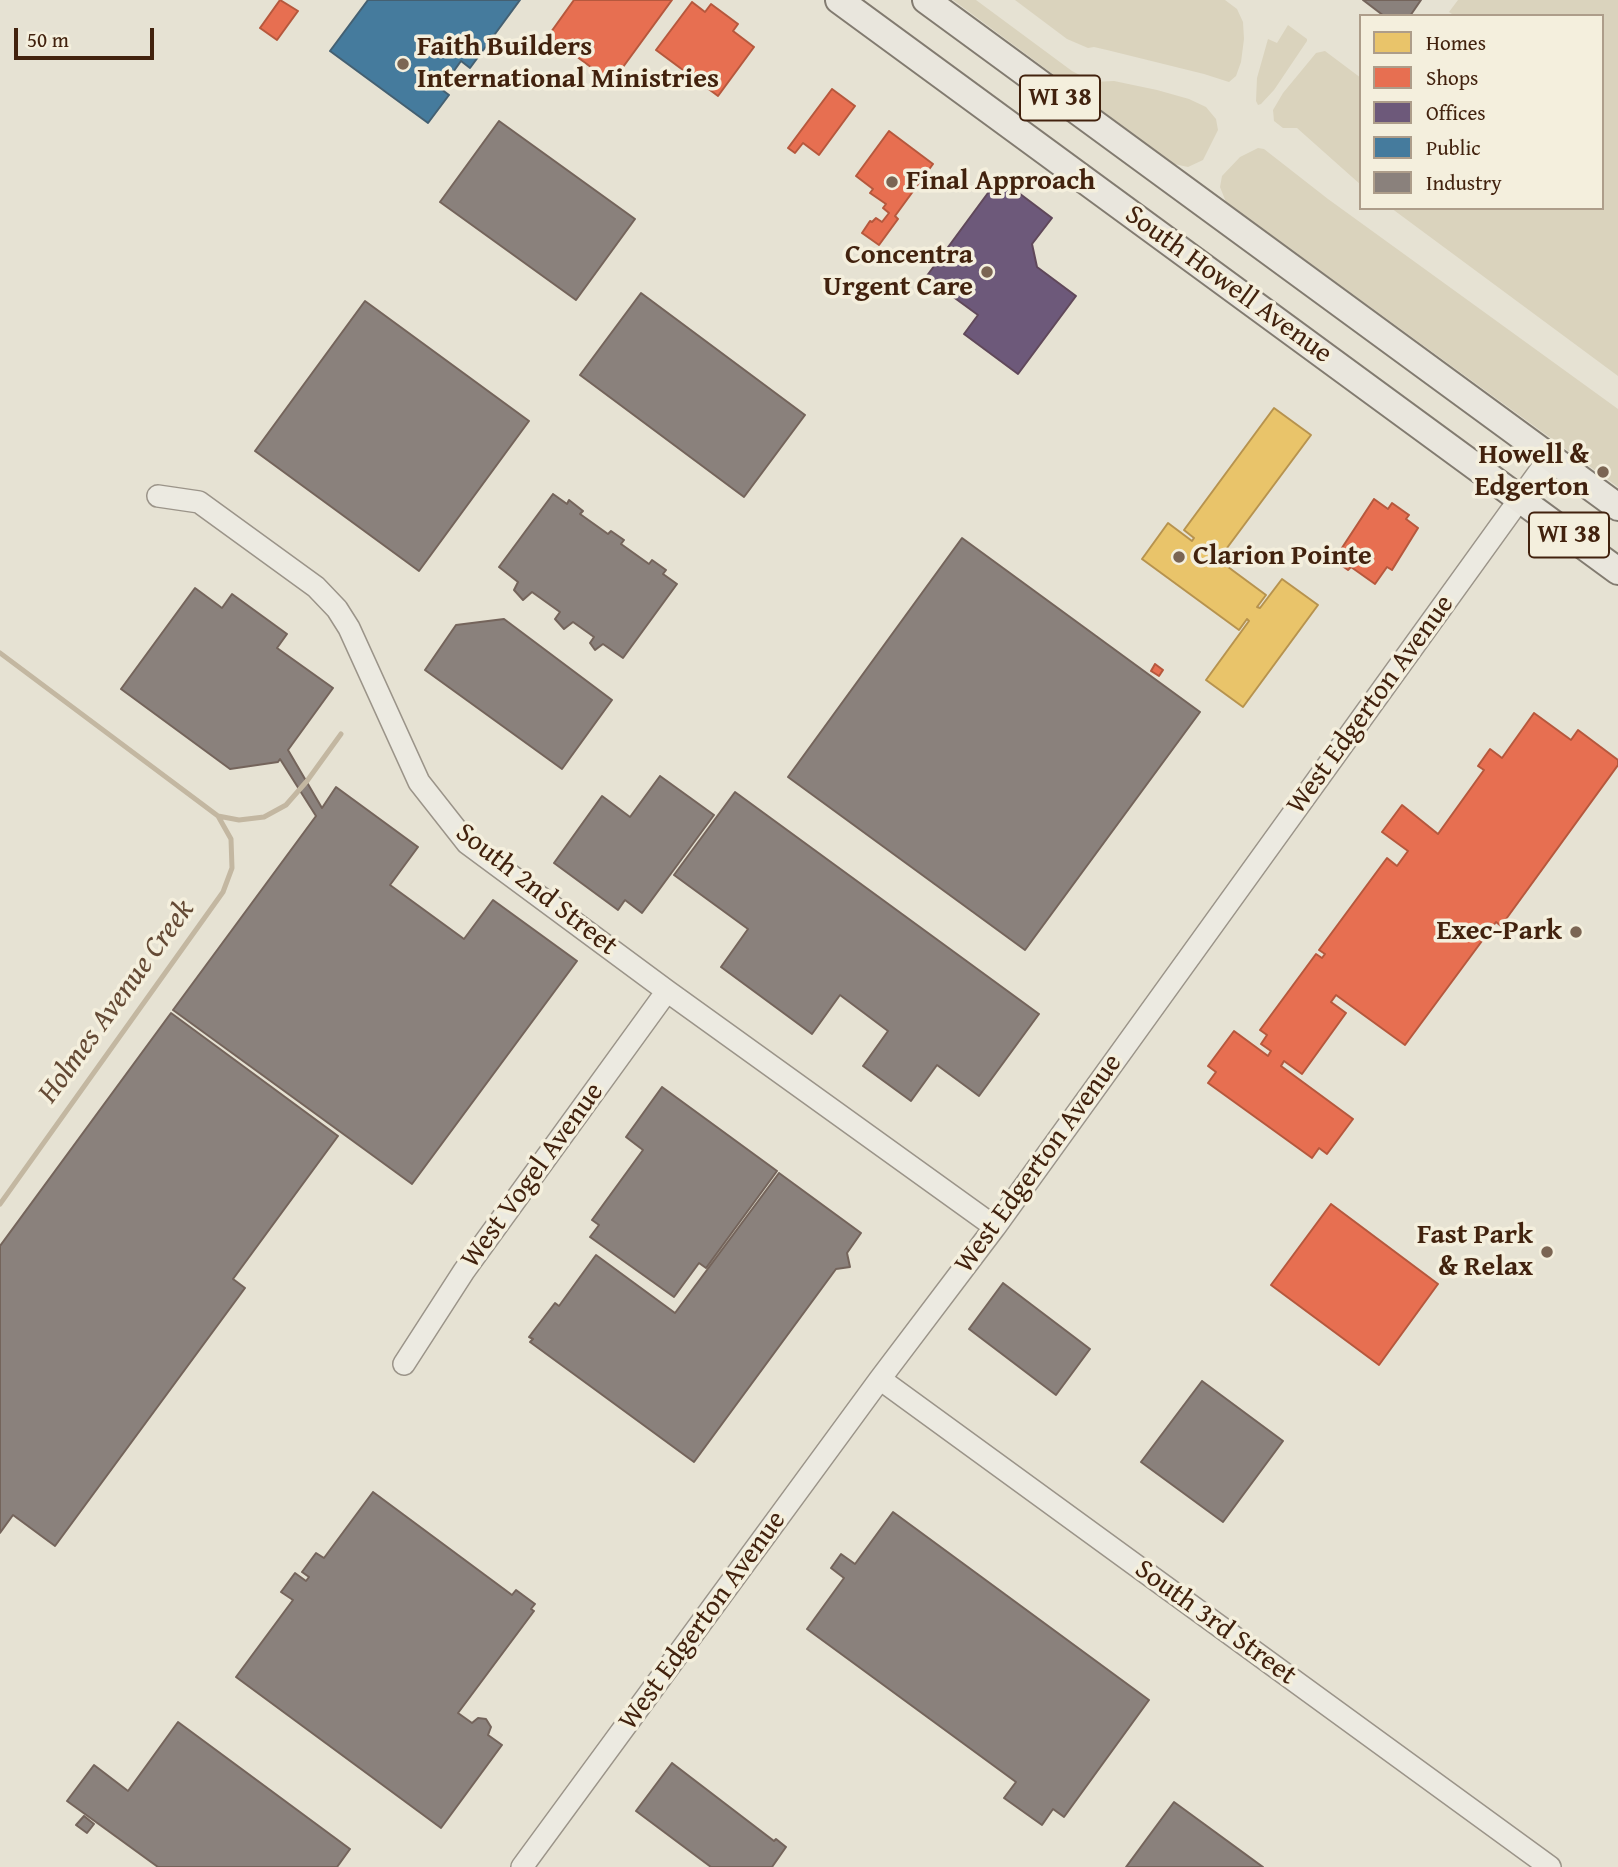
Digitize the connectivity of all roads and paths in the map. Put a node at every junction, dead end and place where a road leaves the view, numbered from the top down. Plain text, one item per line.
1 (839, 0) edge
2 (926, 0) edge
3 (1550, 457) junction
4 (158, 496) dead end
5 (1520, 499) junction
6 (1618, 507) edge
7 (1618, 571) edge
8 (667, 991) junction
9 (995, 1227) junction
10 (404, 1364) dead end
11 (880, 1379) junction
12 (522, 1867) edge
13 (1550, 1867) edge

1 - 5 main road, South Howell Avenue / WI 38
2 - 3 main road, South Howell Avenue / WI 38
3 - 5 street, West Edgerton Avenue
3 - 6 main road, South Howell Avenue / WI 38
4 - 8 street, South 2nd Street
5 - 7 main road, South Howell Avenue / WI 38
5 - 9 street, West Edgerton Avenue
8 - 9 street, South 2nd Street
8 - 10 street, West Vogel Avenue
9 - 11 street, West Edgerton Avenue
11 - 12 street, West Edgerton Avenue
11 - 13 street, South 3rd Street

